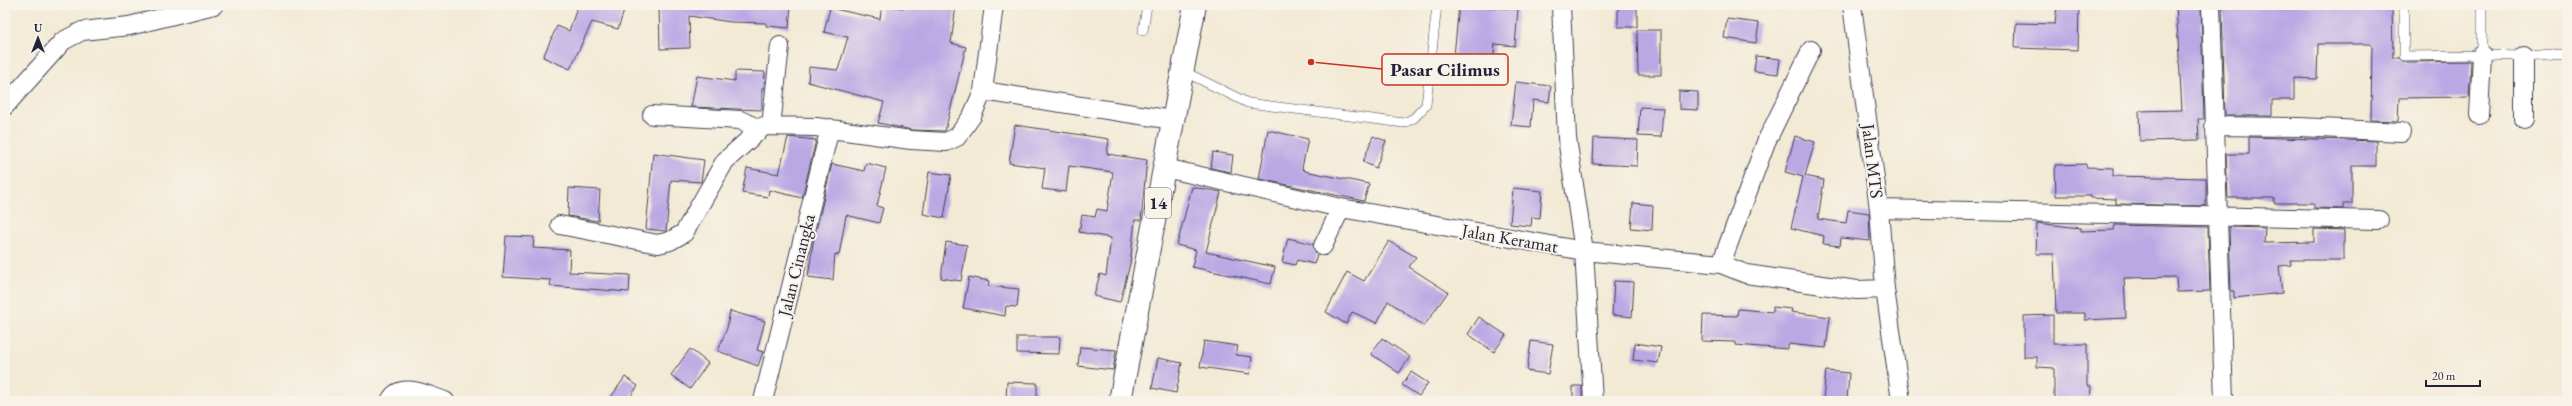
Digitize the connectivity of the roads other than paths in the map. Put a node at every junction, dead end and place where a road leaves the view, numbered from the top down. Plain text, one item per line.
1 (214, 5) edge
2 (994, 5) edge
3 (1147, 5) edge
4 (1195, 5) edge
5 (1437, 5) edge
6 (1561, 5) edge
7 (1852, 5) edge
8 (2211, 5) edge
9 (2404, 5) edge
10 (2482, 5) edge
11 (1143, 31) dead end
12 (780, 46) dead end
13 (1811, 50) dead end
14 (2567, 53) edge
15 (2482, 55) junction
16 (2524, 56) junction
17 (1182, 71) junction
18 (983, 91) junction
19 (9, 96) edge
20 (652, 115) dead end
21 (2479, 115) dead end
22 (1173, 120) junction
23 (2524, 120) dead end
24 (2214, 126) junction
25 (765, 127) junction
26 (830, 128) junction
27 (2401, 132) dead end
28 (1165, 168) junction
29 (1341, 208) junction
30 (1879, 209) junction
31 (2218, 218) junction
32 (2378, 220) dead end
33 (560, 225) dead end
34 (1323, 246) dead end
35 (1584, 251) junction
36 (1720, 264) junction
37 (1885, 289) junction
38 (390, 401) edge
39 (445, 401) edge
40 (763, 401) edge
41 (1120, 401) edge
42 (1593, 401) edge
43 (1901, 401) edge
44 (2224, 401) edge

1 - 19 street
2 - 18 street
3 - 11 lane
4 - 17 highway, 14
5 - 17 lane
6 - 35 street
7 - 30 street, Jalan MTS
8 - 24 street
9 - 15 lane
10 - 15 lane
12 - 25 street
13 - 36 street
14 - 16 lane
15 - 16 lane
15 - 21 street
16 - 23 street
17 - 22 highway, 14
18 - 22 street
18 - 26 street
20 - 25 street
22 - 28 highway, 14
24 - 27 street
24 - 31 street
25 - 26 street
25 - 33 street
26 - 40 street, Jalan Cinangka
28 - 29 street, Jalan Keramat
28 - 41 highway, 14
29 - 34 street
29 - 35 street, Jalan Keramat
30 - 31 street
30 - 37 street, Jalan MTS
31 - 32 street
31 - 44 street
35 - 36 street, Jalan Keramat
35 - 42 street
36 - 37 street, Jalan Keramat
37 - 43 street, Jalan MTS
38 - 39 street

